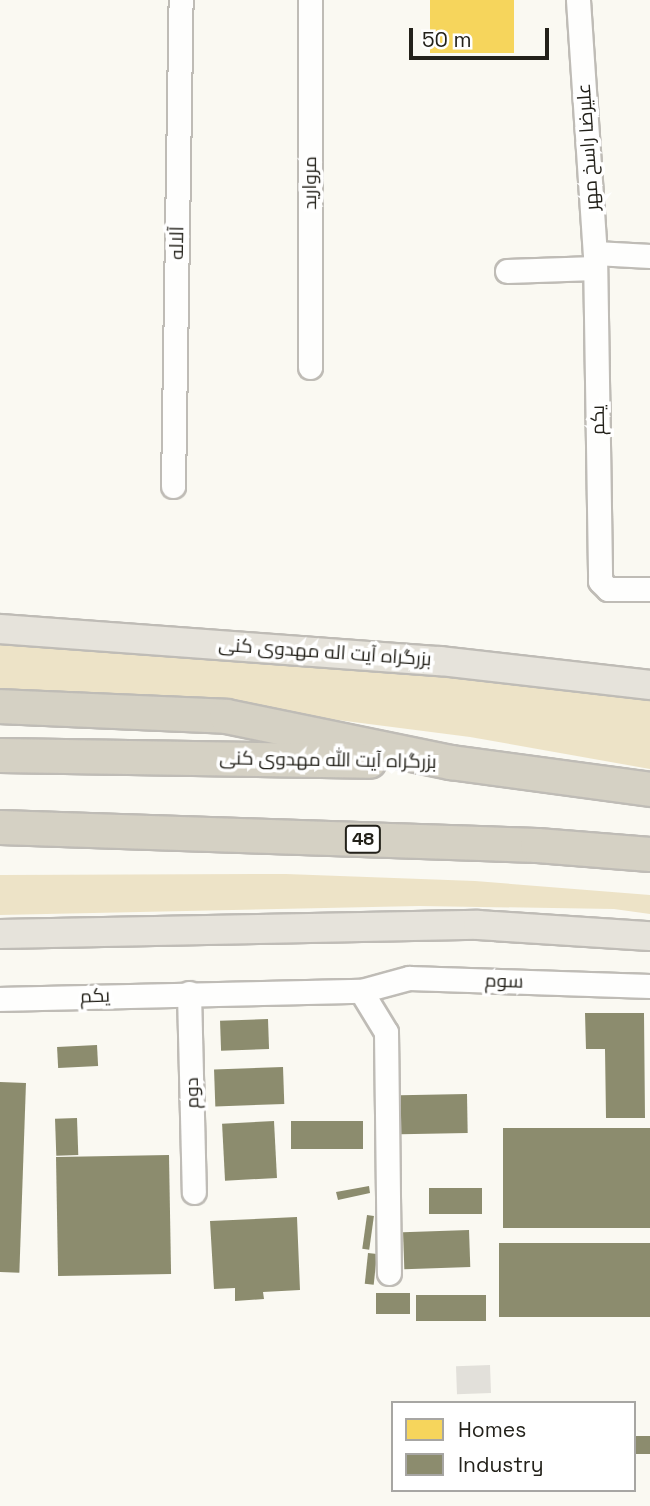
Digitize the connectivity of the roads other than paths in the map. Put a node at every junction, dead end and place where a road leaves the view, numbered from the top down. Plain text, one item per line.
1 (181, 0) edge
2 (310, 0) edge
3 (578, 0) edge
4 (650, 256) edge
5 (595, 261) junction
6 (507, 271) dead end
7 (310, 367) dead end
8 (173, 486) dead end
9 (650, 589) edge
10 (0, 629) edge
11 (650, 685) edge
12 (0, 706) edge
13 (0, 755) edge
14 (452, 762) junction
15 (650, 789) edge
16 (0, 827) edge
17 (75, 832) junction
18 (0, 840) edge
19 (650, 854) edge
20 (0, 934) edge
21 (650, 936) edge
22 (650, 986) edge
23 (361, 991) junction
24 (189, 993) junction
25 (0, 999) edge
26 (194, 1192) dead end
27 (389, 1273) dead end

1 - 8 street, آلاله
2 - 7 street, مروارید
3 - 5 street, علیرضا راسخ مهر
4 - 5 street
5 - 6 street
5 - 9 street, یکم
10 - 11 main road, بزرگراه آیت اله مهدوی کنی
12 - 14 highway, بزرگراه آیت الله مهدوی کنی
13 - 14 highway, بزرگراه آیت الله مهدوی کنی
14 - 15 highway
16 - 17 highway, 48
17 - 18 highway
17 - 19 highway, 48
20 - 21 main road
22 - 23 street, سوم
23 - 24 street, سوم
23 - 27 street
24 - 25 street, یکم
24 - 26 street, دوم

